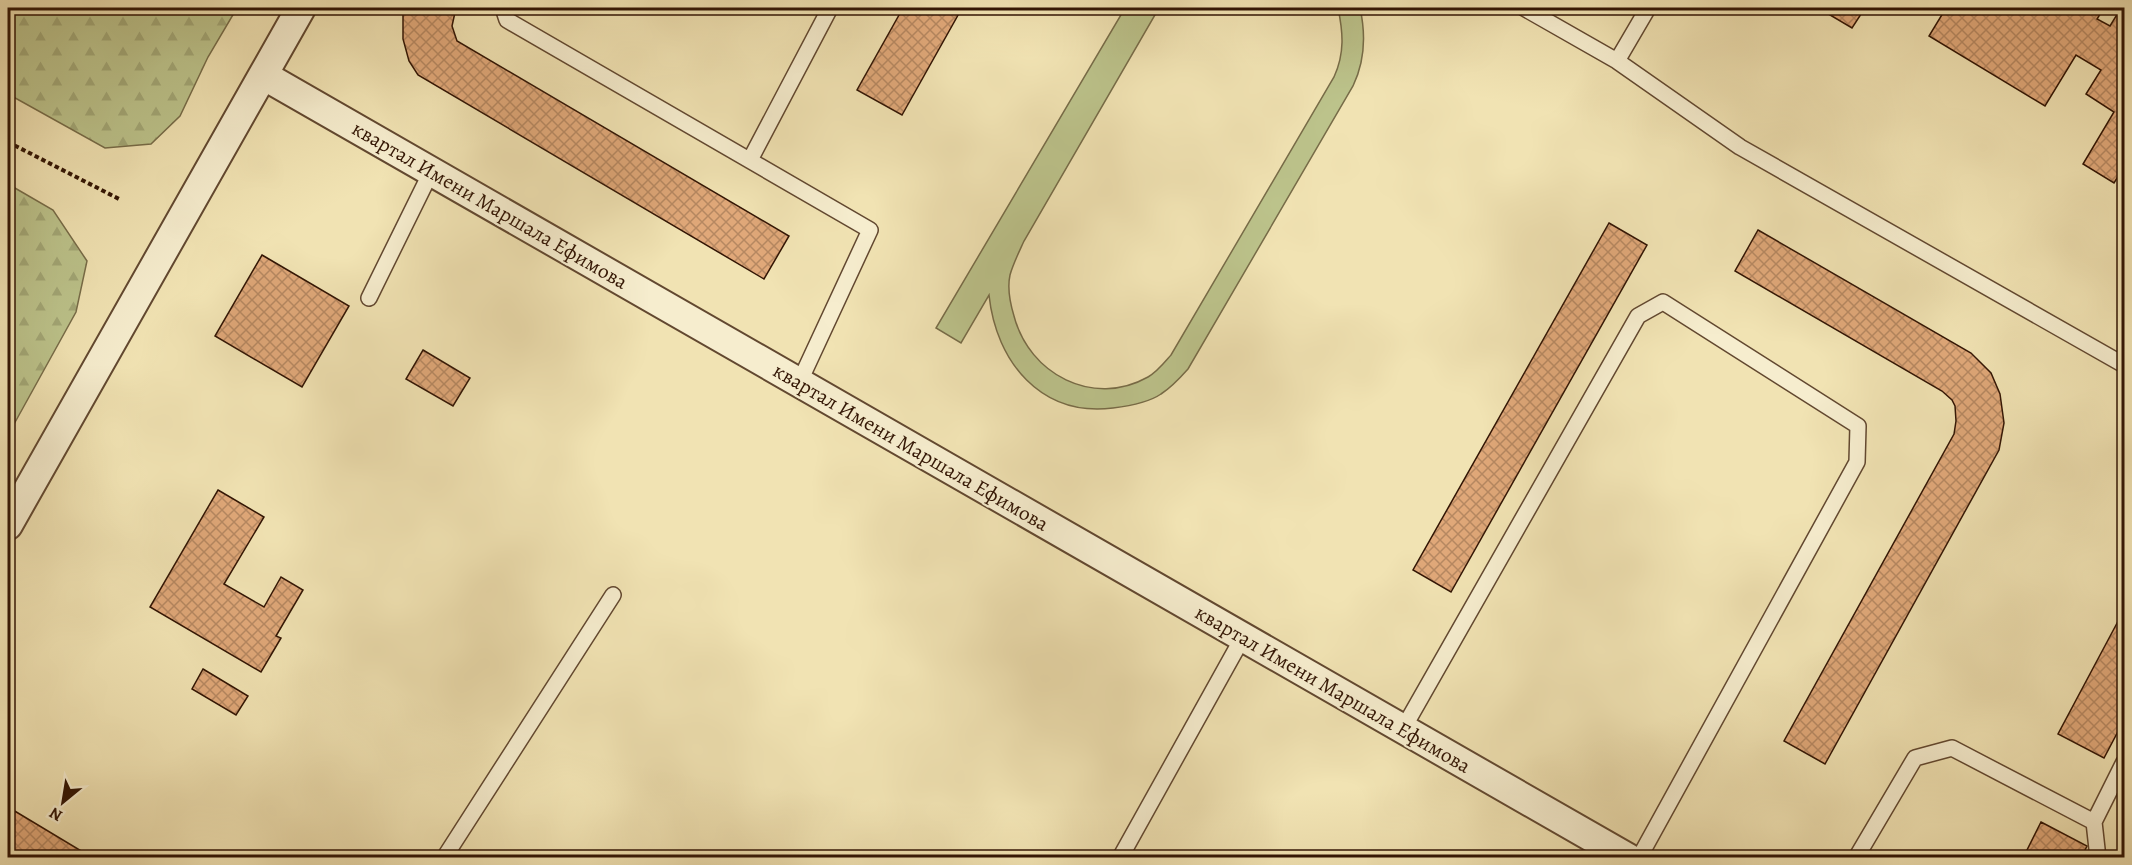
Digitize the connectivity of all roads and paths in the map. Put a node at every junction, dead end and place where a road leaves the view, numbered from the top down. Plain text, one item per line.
1 (301, 8) edge
2 (502, 8) edge
3 (830, 8) edge
4 (1524, 8) edge
5 (1648, 8) edge
6 (1617, 62) junction
7 (262, 75) junction
8 (8, 142) edge
9 (750, 160) junction
10 (431, 172) junction
11 (121, 200) dead end
12 (369, 298) dead end
13 (2124, 365) edge
14 (799, 383) junction
15 (8, 525) edge
16 (613, 595) dead end
17 (1243, 637) junction
18 (1403, 729) junction
19 (2124, 762) edge
20 (2094, 822) junction
21 (444, 858) edge
22 (1120, 858) edge
23 (1628, 858) edge
24 (1639, 858) edge
25 (1856, 858) edge
26 (2098, 858) edge

1 - 7 street
2 - 9 lane
3 - 9 lane
4 - 6 lane
5 - 6 lane
6 - 13 lane
7 - 10 street, квартал Имени Маршала Ефимова
7 - 15 street
8 - 11 path
9 - 14 lane
10 - 12 lane
10 - 14 street, квартал Имени Маршала Ефимова
14 - 17 street, квартал Имени Маршала Ефимова
16 - 21 lane
17 - 18 street, квартал Имени Маршала Ефимова
17 - 22 lane
18 - 23 street, квартал Имени Маршала Ефимова
18 - 24 lane
19 - 20 lane
20 - 25 lane
20 - 26 lane

